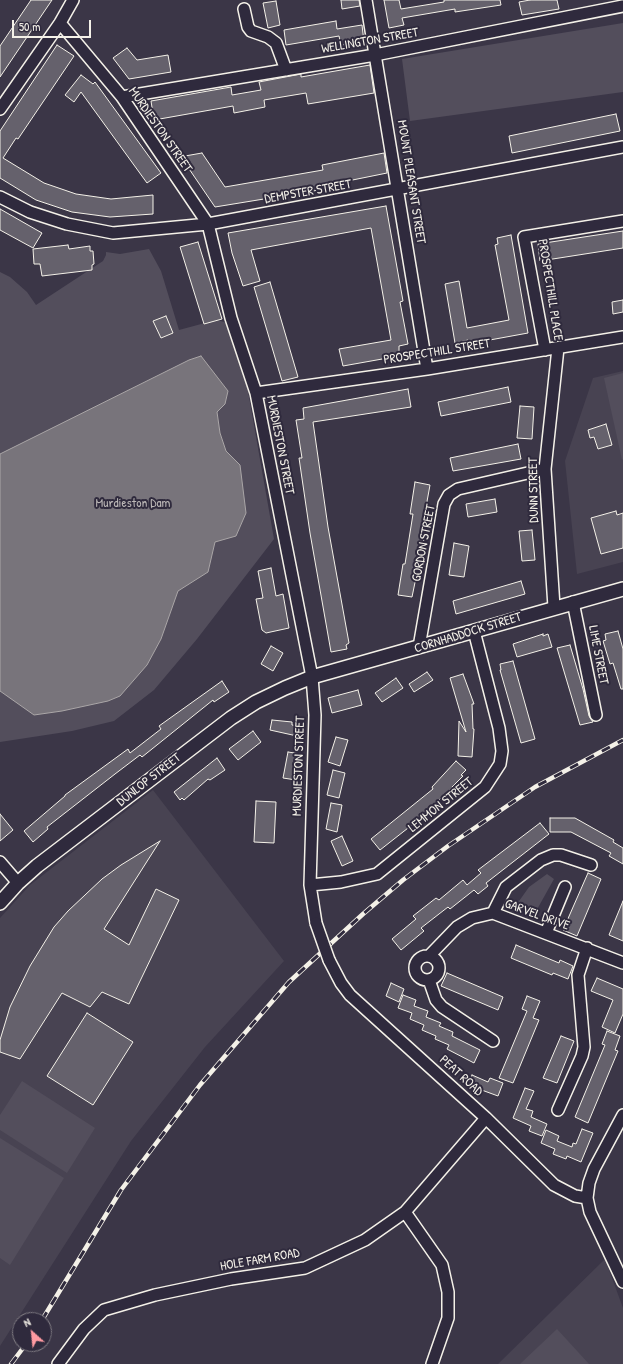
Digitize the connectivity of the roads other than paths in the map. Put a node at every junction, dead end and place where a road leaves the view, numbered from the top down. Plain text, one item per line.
1 (366, 0) edge
2 (72, 3) edge
3 (623, 6) edge
4 (244, 9) dead end
5 (60, 23) junction
6 (376, 55) junction
7 (286, 70) junction
8 (122, 97) junction
9 (0, 109) edge
10 (623, 147) edge
11 (398, 190) junction
12 (0, 197) edge
13 (623, 221) edge
14 (208, 224) junction
15 (623, 337) edge
16 (558, 348) junction
17 (545, 350) junction
18 (427, 369) junction
19 (256, 393) junction
20 (545, 469) junction
21 (623, 589) edge
22 (573, 602) junction
23 (554, 607) junction
24 (474, 631) junction
25 (419, 647) junction
26 (312, 677) junction
27 (596, 715) dead end
28 (0, 862) edge
29 (591, 865) dead end
30 (18, 883) junction
31 (310, 885) junction
32 (565, 887) dead end
33 (0, 903) edge
34 (493, 913) junction
35 (316, 923) joint
36 (546, 933) junction
37 (587, 948) junction
38 (429, 956) junction
39 (623, 963) edge
40 (429, 980) junction
41 (493, 1041) dead end
42 (558, 1110) dead end
43 (623, 1115) edge
44 (486, 1118) junction
45 (587, 1198) junction
46 (405, 1212) junction
47 (623, 1282) edge
48 (58, 1364) edge
49 (432, 1364) edge

1 - 6 street, MOUNT PLEASANT STREET
2 - 5 street
3 - 6 street, WELLINGTON STREET
4 - 7 street
5 - 8 street, MURDIESTON STREET
5 - 9 street
6 - 7 street, WELLINGTON STREET
6 - 11 street, MOUNT PLEASANT STREET
7 - 8 street, WELLINGTON STREET
8 - 14 street, MURDIESTON STREET
10 - 11 street, DEMPSTER STREET
11 - 14 street, DEMPSTER STREET
11 - 18 street, MOUNT PLEASANT STREET
12 - 14 street, DEMPSTER STREET
13 - 17 street, PROSPECTHILL PLACE
14 - 19 street, MURDIESTON STREET
15 - 16 street, PROSPECTHILL STREET
16 - 17 street, PROSPECTHILL STREET
16 - 20 street, DUNN STREET
17 - 18 street, PROSPECTHILL STREET
18 - 19 street, PROSPECTHILL STREET
19 - 26 street, MURDIESTON STREET
20 - 23 street, DUNN STREET
20 - 25 street, GORDON STREET
21 - 22 main road, CORNHADDOCK STREET
22 - 23 main road, CORNHADDOCK STREET
22 - 27 street, LIME STREET
23 - 24 main road, CORNHADDOCK STREET
24 - 25 main road, CORNHADDOCK STREET
24 - 31 street, LEMMON STREET
25 - 26 main road, CORNHADDOCK STREET
26 - 30 main road, DUNLOP STREET
26 - 31 street, MURDIESTON STREET
28 - 30 street
29 - 34 street
30 - 33 main road, DUNLOP STREET
31 - 35 street, MURDIESTON STREET
32 - 36 street
34 - 36 street, GARVEL DRIVE
34 - 38 street, GARVEL DRIVE
35 - 44 street, PEAT ROAD, bridge
36 - 37 street, GARVEL DRIVE
37 - 39 street, GARVEL DRIVE
37 - 42 street
38 - 40 street
38 - 40 street
40 - 41 street
43 - 45 street
44 - 45 street, PEAT ROAD
44 - 46 street, HOLE FARM ROAD
45 - 47 street
46 - 48 street, HOLE FARM ROAD
46 - 49 street

